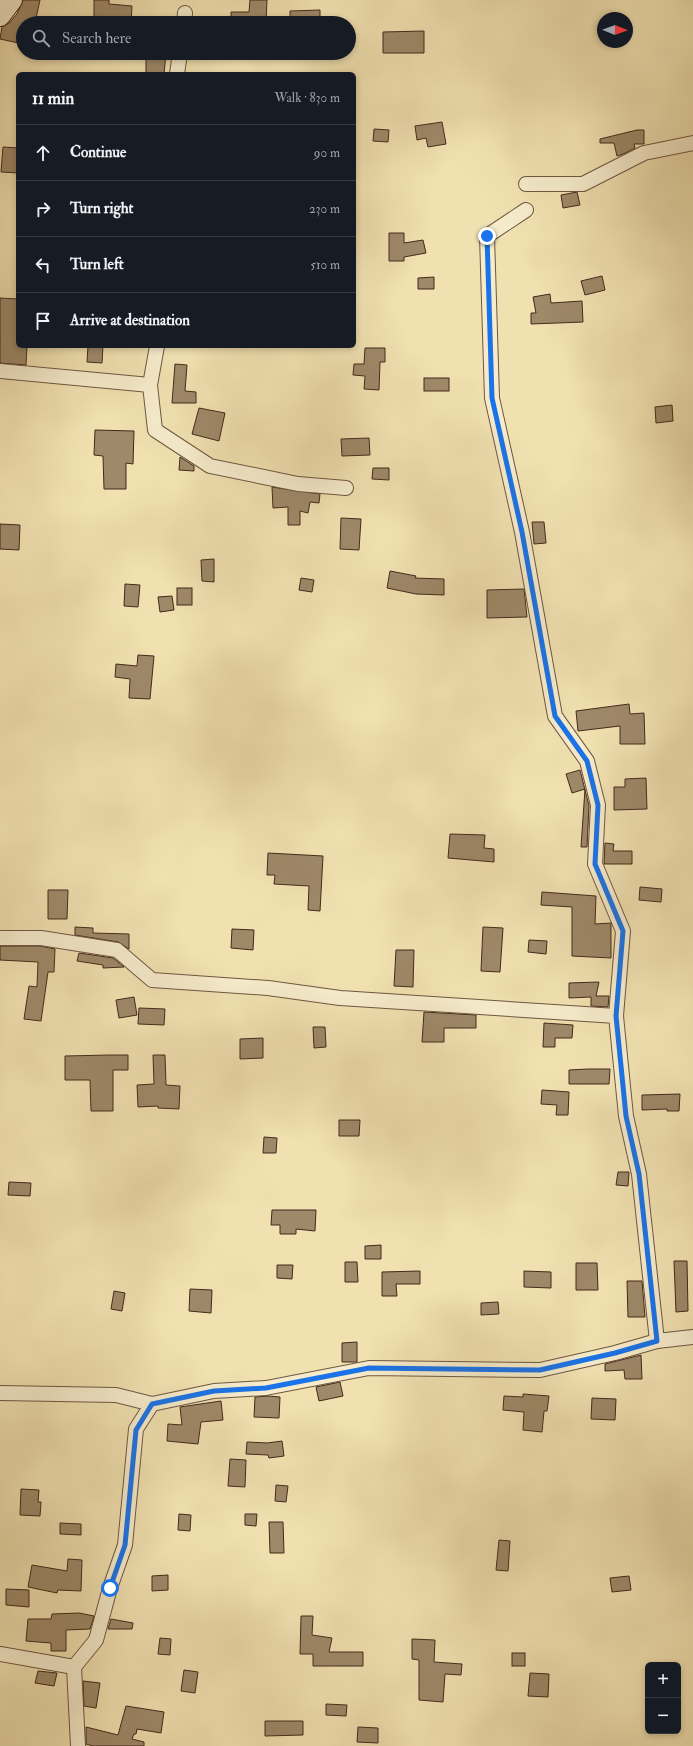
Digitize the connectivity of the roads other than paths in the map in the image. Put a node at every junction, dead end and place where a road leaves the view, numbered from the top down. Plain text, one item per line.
1 (12, 0) edge
2 (0, 16) edge
3 (179, 60) edge
4 (177, 72) edge
5 (693, 143) edge
6 (526, 184) dead end
7 (526, 210) dead end
8 (157, 348) edge
9 (0, 371) edge
10 (150, 385) junction
11 (346, 488) dead end
12 (0, 938) edge
13 (616, 1016) junction
14 (693, 1337) edge
15 (657, 1341) junction
16 (0, 1393) edge
17 (152, 1404) junction
18 (0, 1654) edge
19 (74, 1667) junction
20 (78, 1746) edge

1 - 2 street
3 - 4 street
5 - 6 street
7 - 13 street
8 - 10 street
9 - 10 street
10 - 11 street
12 - 13 street
13 - 15 street
14 - 15 street
15 - 17 street
16 - 17 street
17 - 19 street
18 - 19 street
19 - 20 street

